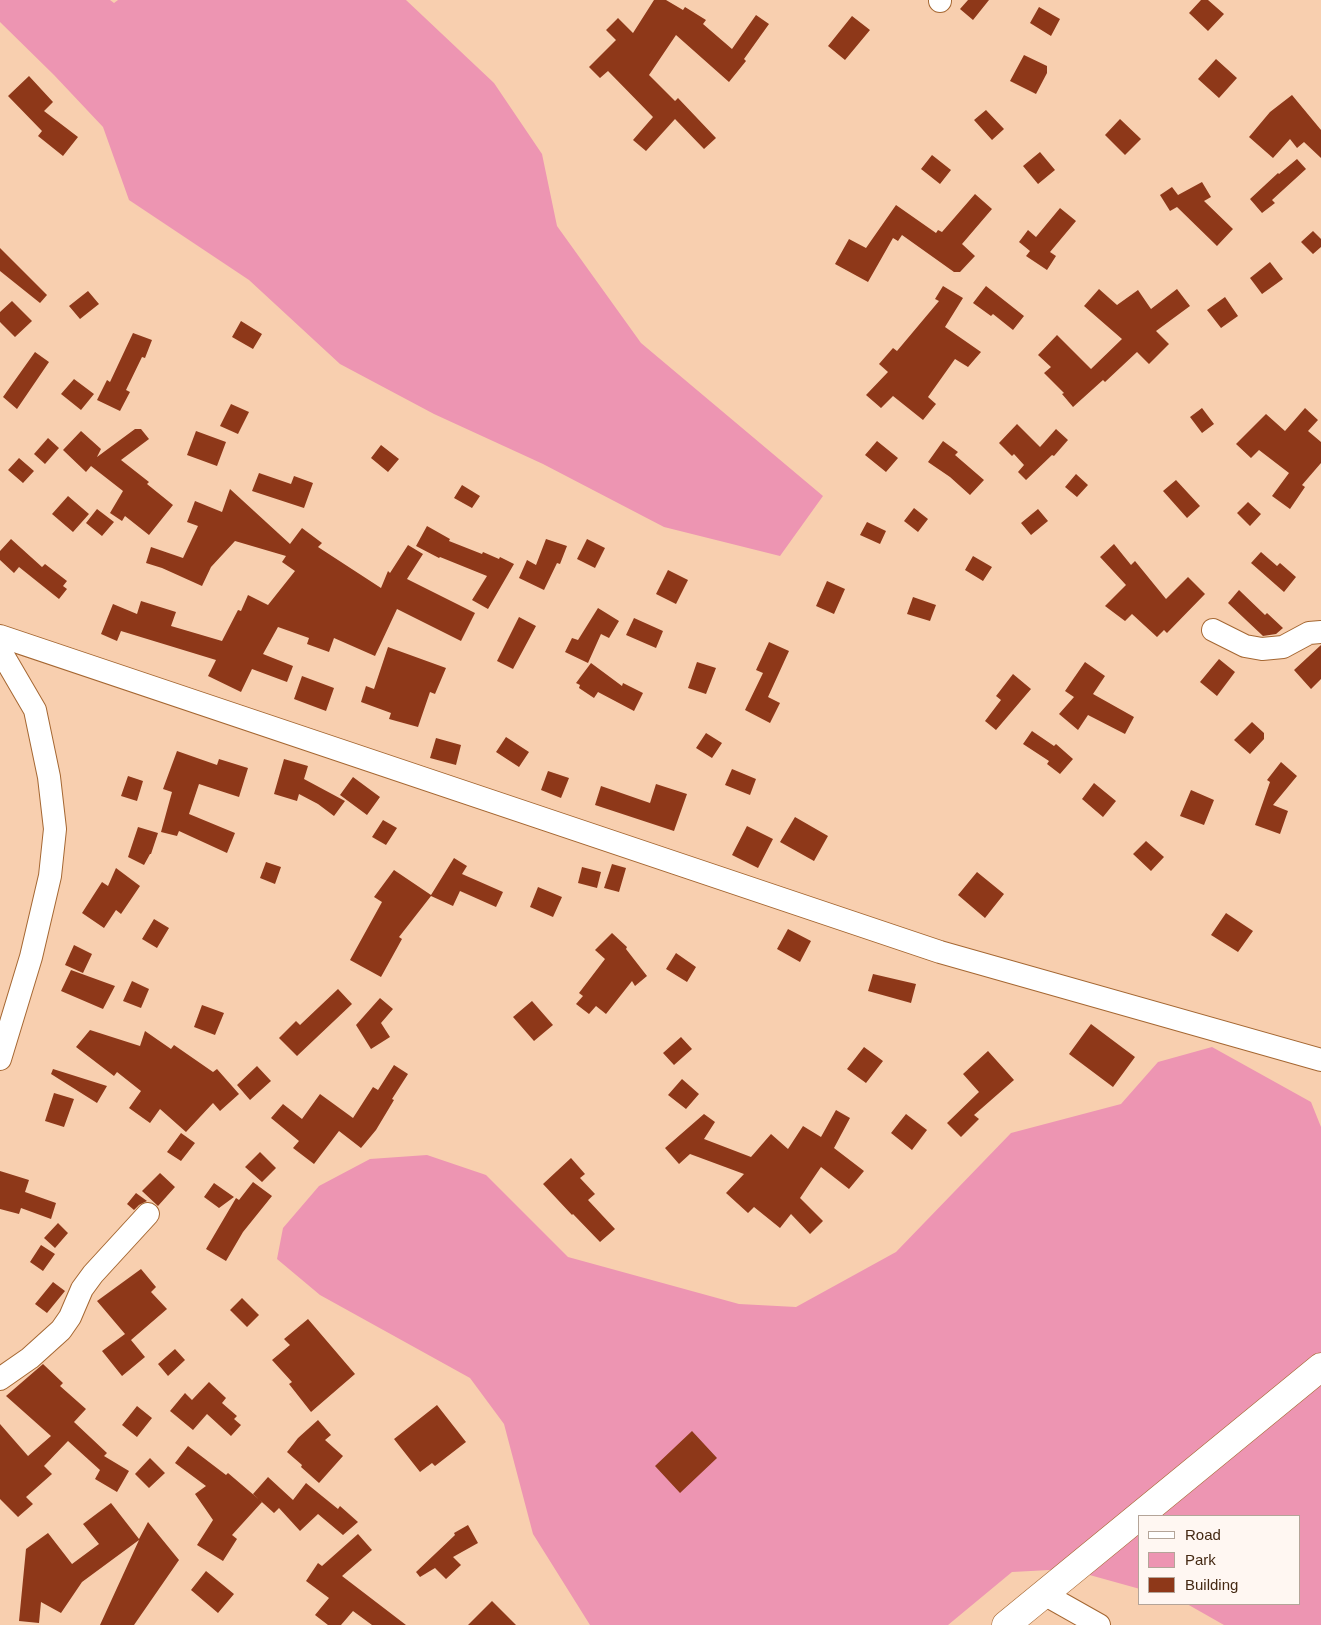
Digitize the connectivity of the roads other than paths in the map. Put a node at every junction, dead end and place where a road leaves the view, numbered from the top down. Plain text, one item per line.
1 (1213, 630) dead end
2 (1321, 632) edge
3 (0, 636) edge
4 (0, 650) edge
5 (0, 1060) edge
6 (1321, 1060) edge
7 (148, 1214) dead end
8 (1321, 1366) edge
9 (0, 1379) edge
10 (1140, 1515) edge
11 (1138, 1517) edge
12 (1044, 1594) junction
13 (1006, 1625) edge
14 (1099, 1625) edge

1 - 2 street
3 - 6 street
4 - 5 street
7 - 9 street
8 - 10 main road
11 - 12 main road
12 - 13 main road
12 - 14 street

